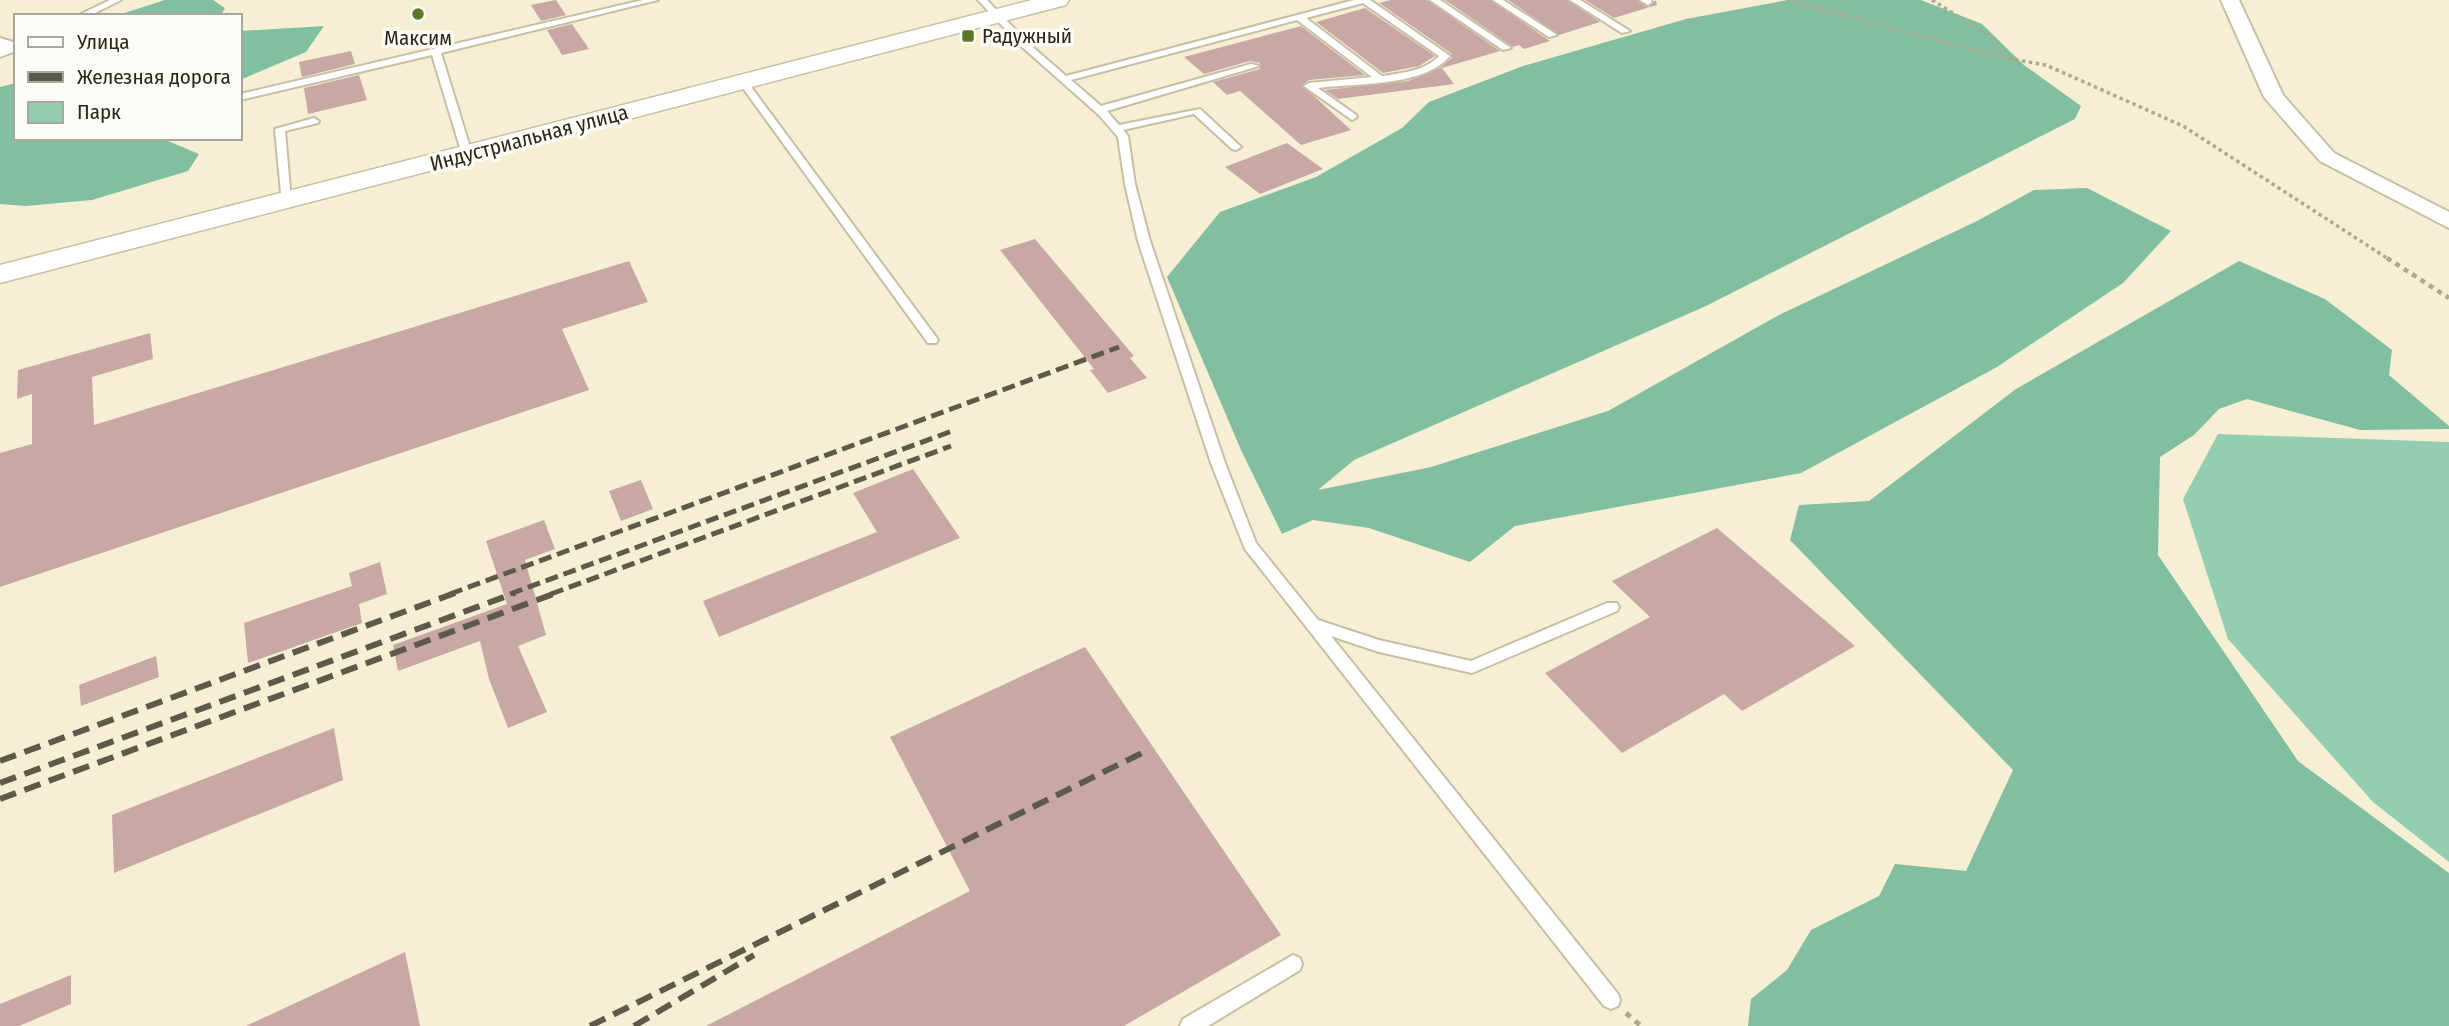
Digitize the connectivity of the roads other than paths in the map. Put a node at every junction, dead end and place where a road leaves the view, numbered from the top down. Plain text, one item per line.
1 (117, 0) edge
2 (654, 0) edge
3 (1058, 0) edge
4 (1364, 0) edge
5 (1434, 0) edge
6 (1497, 0) edge
7 (1574, 0) edge
8 (2230, 0) edge
9 (990, 8) edge
10 (86, 14) edge
11 (1300, 18) junction
12 (1625, 31) dead end
13 (1552, 35) dead end
14 (1506, 48) dead end
15 (436, 51) junction
16 (1254, 66) dead end
17 (1378, 77) junction
18 (1065, 79) junction
19 (743, 82) junction
20 (242, 97) edge
21 (1099, 110) junction
22 (1352, 117) dead end
23 (314, 121) dead end
24 (1116, 128) junction
25 (1236, 147) dead end
26 (467, 154) junction
27 (286, 201) junction
28 (2449, 221) edge
29 (3, 267) edge
30 (932, 340) dead end
31 (1612, 607) dead end
32 (1311, 624) junction
33 (1293, 964) dead end
34 (1611, 1000) dead end
35 (1190, 1026) edge

1 - 10 lane
2 - 15 lane
3 - 9 street, Индустриальная улица
4 - 11 lane
4 - 17 lane
5 - 14 lane
6 - 13 lane
7 - 12 lane
8 - 28 street
9 - 18 lane
9 - 19 street, Индустриальная улица
11 - 17 lane
11 - 18 lane
15 - 20 lane
15 - 26 lane
16 - 21 lane
17 - 22 lane
18 - 21 lane
19 - 26 street, Индустриальная улица
19 - 30 lane
21 - 24 lane
23 - 27 lane
24 - 25 lane
24 - 32 lane
26 - 27 street, Индустриальная улица
27 - 29 street, Индустриальная улица
31 - 32 lane
32 - 34 lane
33 - 35 lane

